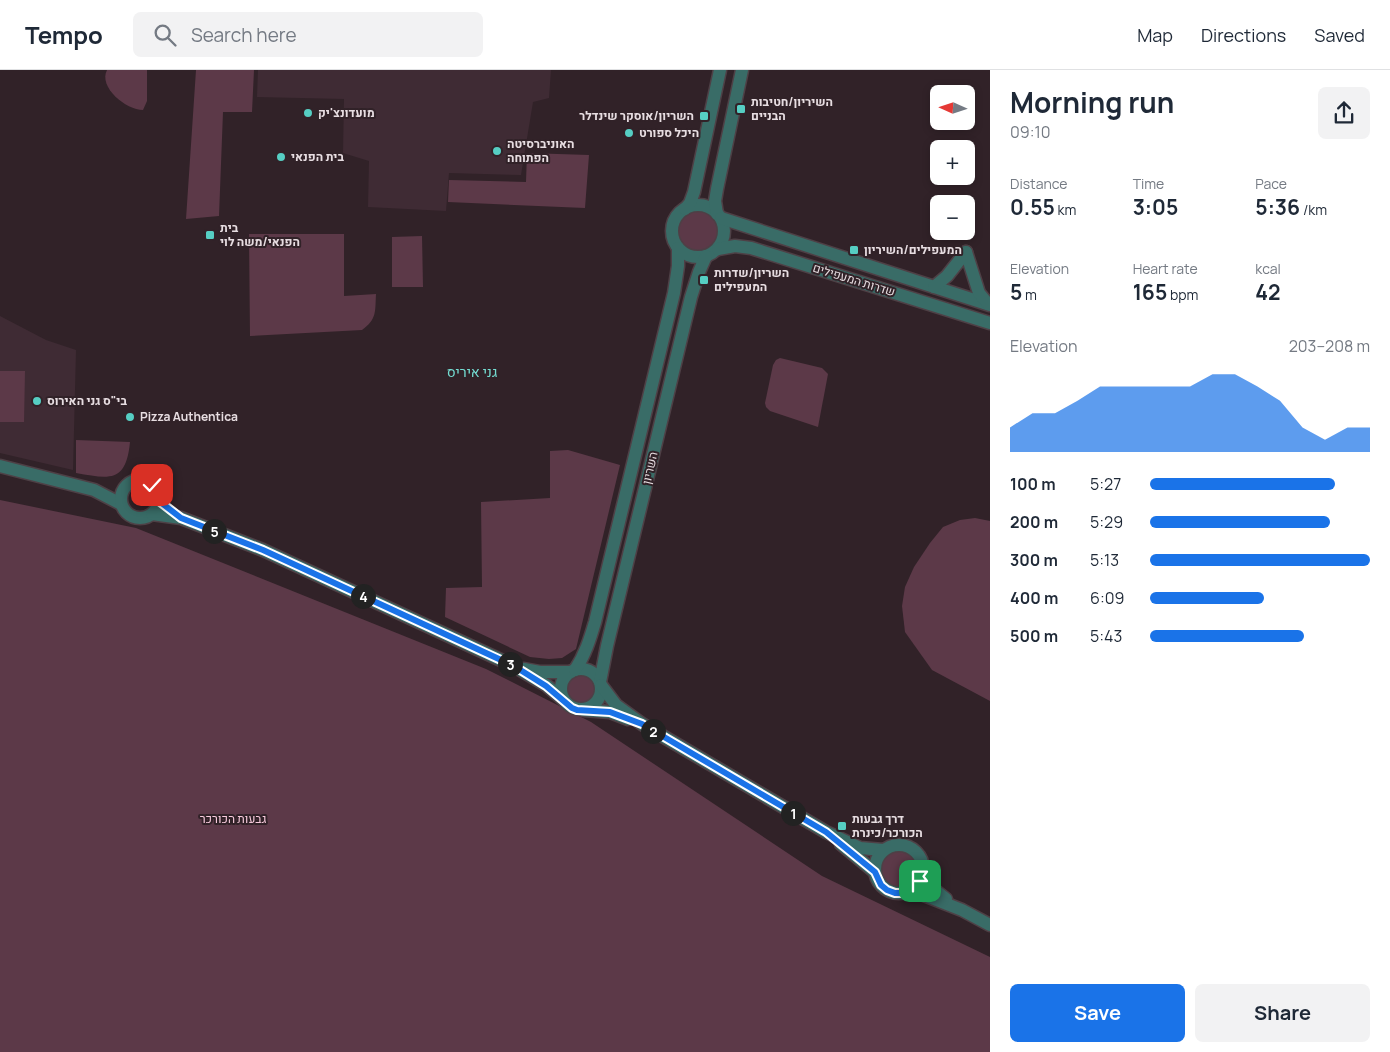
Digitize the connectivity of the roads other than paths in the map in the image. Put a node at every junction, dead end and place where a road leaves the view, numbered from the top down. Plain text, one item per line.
1 (720, 70) edge
2 (742, 70) edge
3 (685, 209) junction
4 (719, 216) junction
5 (678, 248) junction
6 (718, 249) junction
7 (706, 256) junction
8 (934, 287) junction
9 (990, 305) edge
10 (990, 323) edge
11 (0, 466) edge
12 (125, 486) junction
13 (94, 490) junction
14 (159, 501) junction
15 (121, 504) junction
16 (152, 514) junction
17 (181, 518) junction
18 (514, 666) junction
19 (573, 671) junction
20 (601, 683) junction
21 (564, 700) junction
22 (582, 710) junction
23 (642, 724) junction
24 (826, 832) junction
25 (883, 850) junction
26 (875, 872) junction
27 (922, 876) junction
28 (912, 890) junction
29 (962, 910) junction
30 (990, 926) edge

1 - 3 street
2 - 4 street
3 - 4 street
3 - 5 street
4 - 6 street
4 - 8 street, שדרות המעפילים
5 - 7 street
5 - 19 street, השריון
6 - 7 street
6 - 10 street, שדרות המעפילים
7 - 20 street, השריון
8 - 9 street, שדרות המעפילים
8 - 9 street
11 - 13 street
12 - 13 street
12 - 14 street
12 - 15 street
13 - 15 street
14 - 16 street
14 - 17 street
15 - 16 street
16 - 17 street
17 - 18 street
18 - 19 street
18 - 21 street
19 - 20 street
19 - 21 street
20 - 22 street
20 - 23 street
21 - 22 street
22 - 23 street
23 - 24 street
24 - 25 street
24 - 26 street
25 - 26 street
25 - 27 street
26 - 28 street
27 - 28 street
27 - 29 street
28 - 29 street
29 - 30 street

